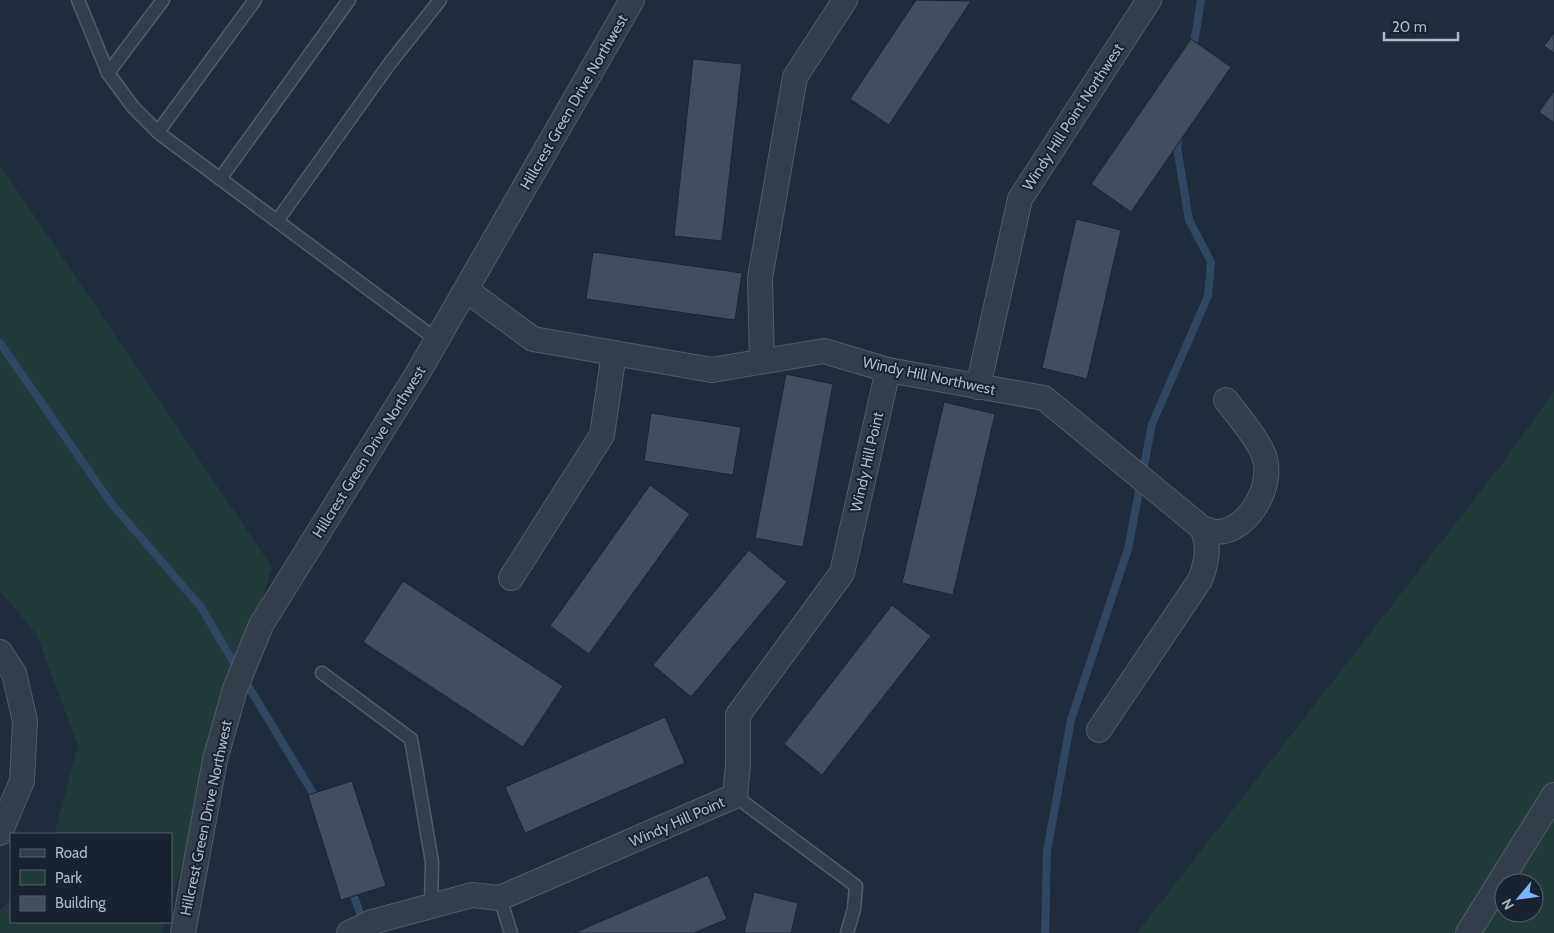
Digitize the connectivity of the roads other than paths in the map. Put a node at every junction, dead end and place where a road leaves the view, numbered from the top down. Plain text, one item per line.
1 (78, 0) edge
2 (163, 0) edge
3 (255, 0) edge
4 (349, 0) edge
5 (440, 0) edge
6 (632, 0) edge
7 (845, 0) edge
8 (1149, 0) edge
9 (108, 72) junction
10 (158, 132) junction
11 (220, 178) junction
12 (277, 221) junction
13 (466, 290) junction
14 (436, 340) junction
15 (614, 353) junction
16 (762, 361) junction
17 (888, 370) junction
18 (978, 386) junction
19 (1226, 400) dead end
20 (1202, 528) junction
21 (511, 578) dead end
22 (1, 656) edge
23 (322, 673) dead end
24 (1099, 730) dead end
25 (1554, 795) edge
26 (735, 796) junction
27 (0, 833) edge
28 (500, 898) junction
29 (431, 906) junction
30 (183, 933) edge
31 (349, 933) edge
32 (511, 933) edge
33 (847, 933) edge
34 (1468, 933) edge

1 - 9 lane
2 - 9 lane
3 - 10 lane
4 - 11 lane
5 - 12 lane
6 - 13 street, Hillcrest Green Drive Northwest
7 - 16 street
8 - 18 street, Windy Hill Point Northwest
9 - 10 lane
10 - 11 lane
11 - 12 lane
12 - 14 lane
13 - 14 street, Hillcrest Green Drive Northwest
13 - 15 street, Windy Hill Northwest
14 - 30 street, Hillcrest Green Drive Northwest
15 - 16 street, Windy Hill Northwest
15 - 21 street
16 - 17 street, Windy Hill Northwest
17 - 18 street, Windy Hill Northwest
17 - 26 street, Windy Hill Point
18 - 20 street, Windy Hill Northwest
19 - 20 street
20 - 24 street
22 - 27 street
23 - 29 lane
25 - 34 street
26 - 28 street, Windy Hill Point
26 - 33 lane
28 - 29 street, Windy Hill Point
28 - 32 lane
29 - 31 street, Windy Hill Point

